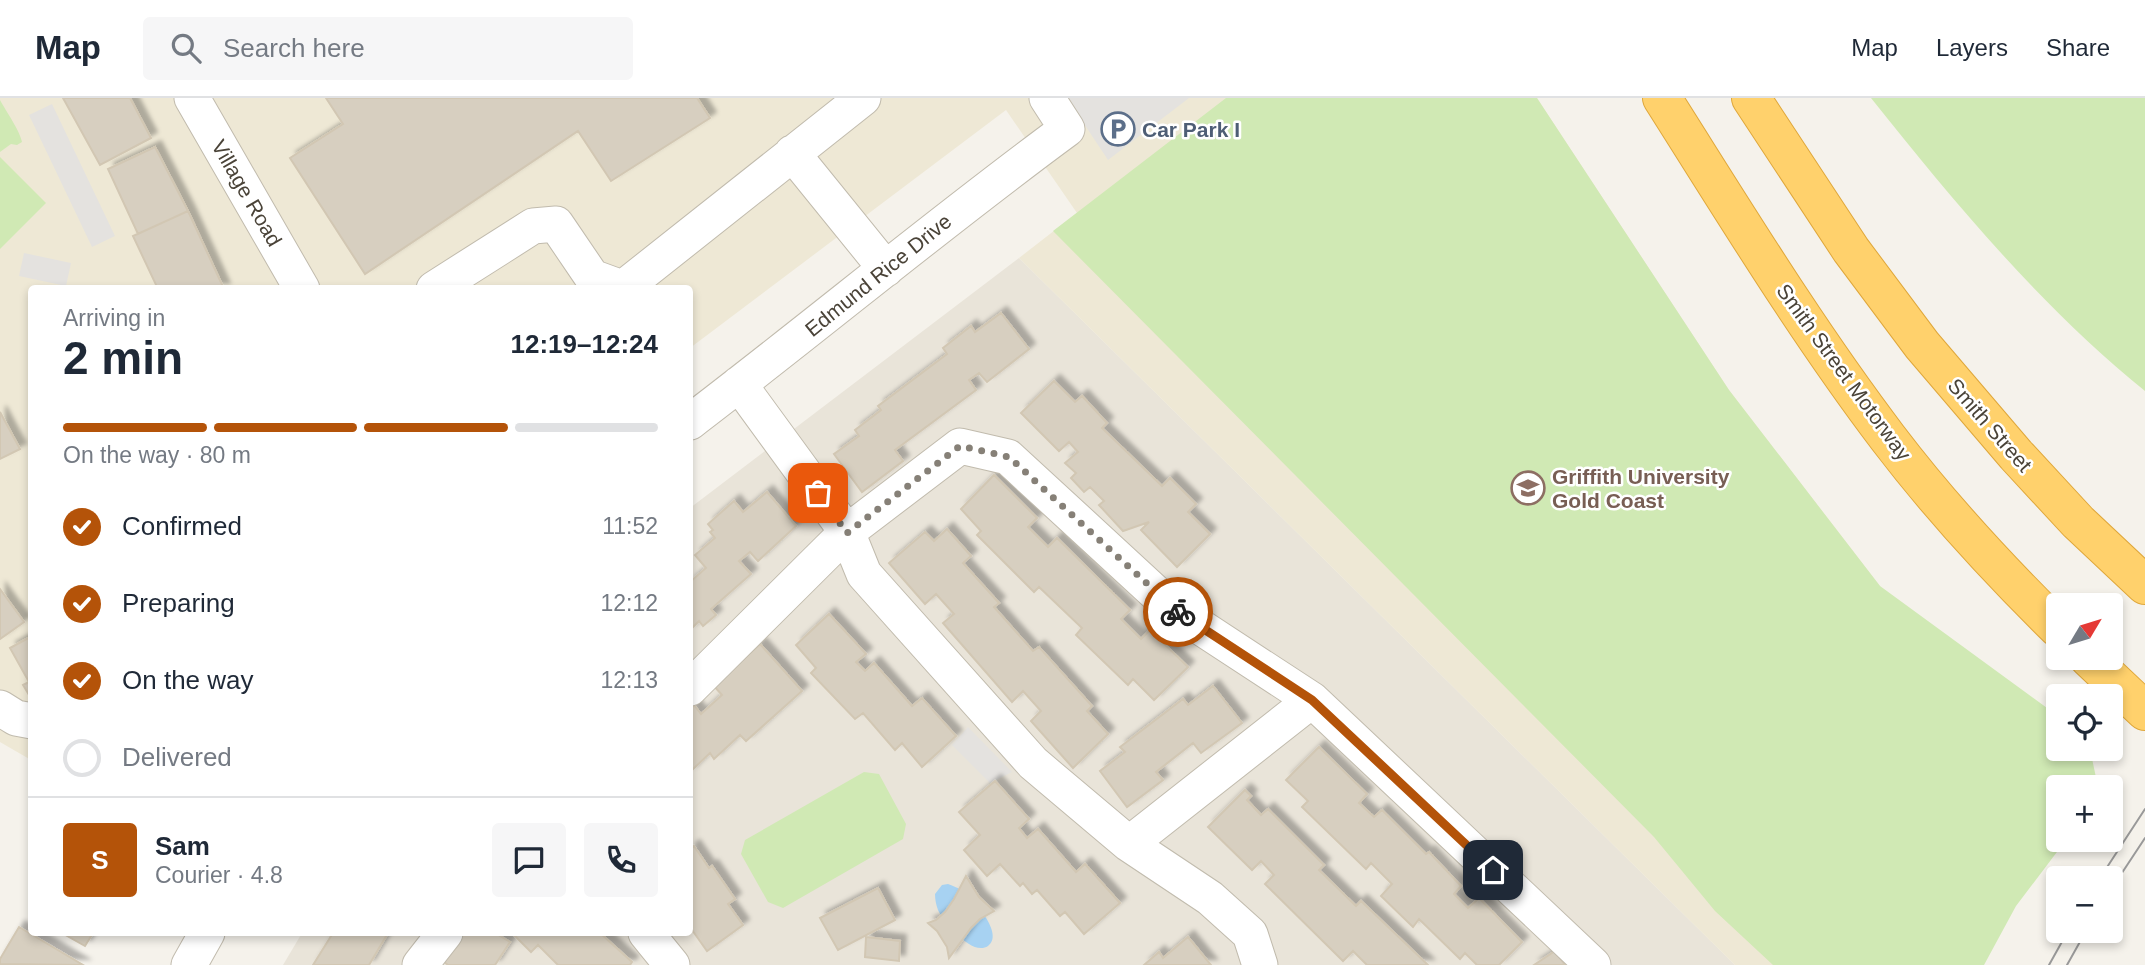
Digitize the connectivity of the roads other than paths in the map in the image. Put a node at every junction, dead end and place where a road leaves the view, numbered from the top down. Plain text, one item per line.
1 (192, 98) edge
2 (863, 98) edge
3 (1046, 98) edge
4 (1662, 98) edge
5 (1751, 98) edge
6 (792, 153) junction
7 (886, 269) junction
8 (300, 285) edge
9 (440, 285) edge
10 (612, 285) edge
11 (627, 285) edge
12 (739, 384) junction
13 (693, 420) edge
14 (847, 533) junction
15 (2145, 585) edge
16 (2046, 616) edge
17 (2102, 670) edge
18 (693, 685) edge
19 (1312, 700) junction
20 (0, 708) edge
21 (2145, 710) edge
22 (28, 720) edge
23 (1129, 844) junction
24 (205, 936) edge
25 (443, 936) edge
26 (648, 936) edge
27 (189, 965) edge
28 (420, 965) edge
29 (672, 965) edge
30 (1259, 965) edge
31 (1593, 965) edge

1 - 8 street, Village Road
2 - 6 street
3 - 7 street, Edmund Rice Drive
4 - 16 highway, Smith Street Motorway
5 - 15 highway, Smith Street
6 - 7 street
6 - 11 street
7 - 12 street, Edmund Rice Drive
9 - 10 street
12 - 13 street, Edmund Rice Drive
12 - 14 street
14 - 18 street
14 - 19 street
14 - 23 street
17 - 21 highway
19 - 23 street
19 - 31 street
20 - 22 street
23 - 30 street
24 - 27 street
25 - 28 street
26 - 29 street

